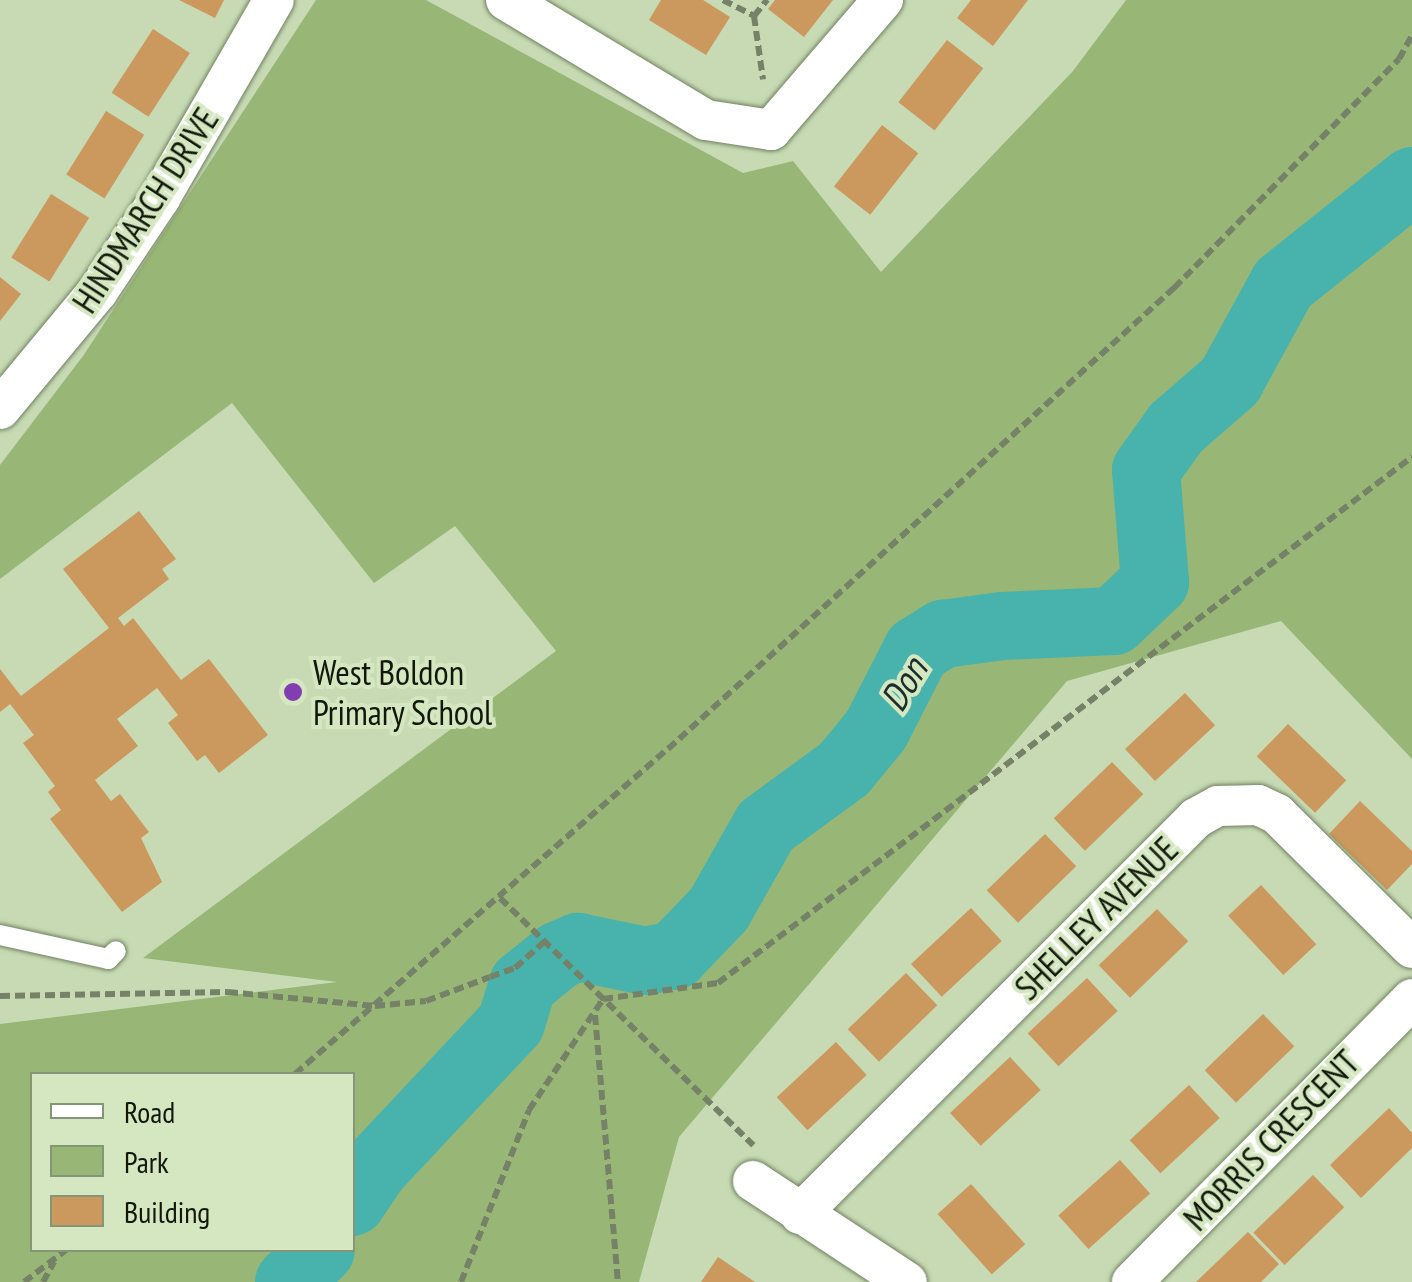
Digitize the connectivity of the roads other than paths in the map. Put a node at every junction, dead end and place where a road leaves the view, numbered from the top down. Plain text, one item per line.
1 (274, 0) edge
2 (506, 0) edge
3 (883, 0) edge
4 (0, 409) edge
5 (0, 935) edge
6 (1412, 948) edge
7 (116, 950) dead end
8 (1412, 999) edge
9 (753, 1181) road end
10 (800, 1214) junction
11 (907, 1282) edge
12 (1132, 1282) edge

1 - 4 street, HINDMARCH DRIVE
2 - 3 street
5 - 7 lane
6 - 10 street, SHELLEY AVENUE
8 - 12 street, MORRIS CRESCENT
9 - 10 street
10 - 11 street

